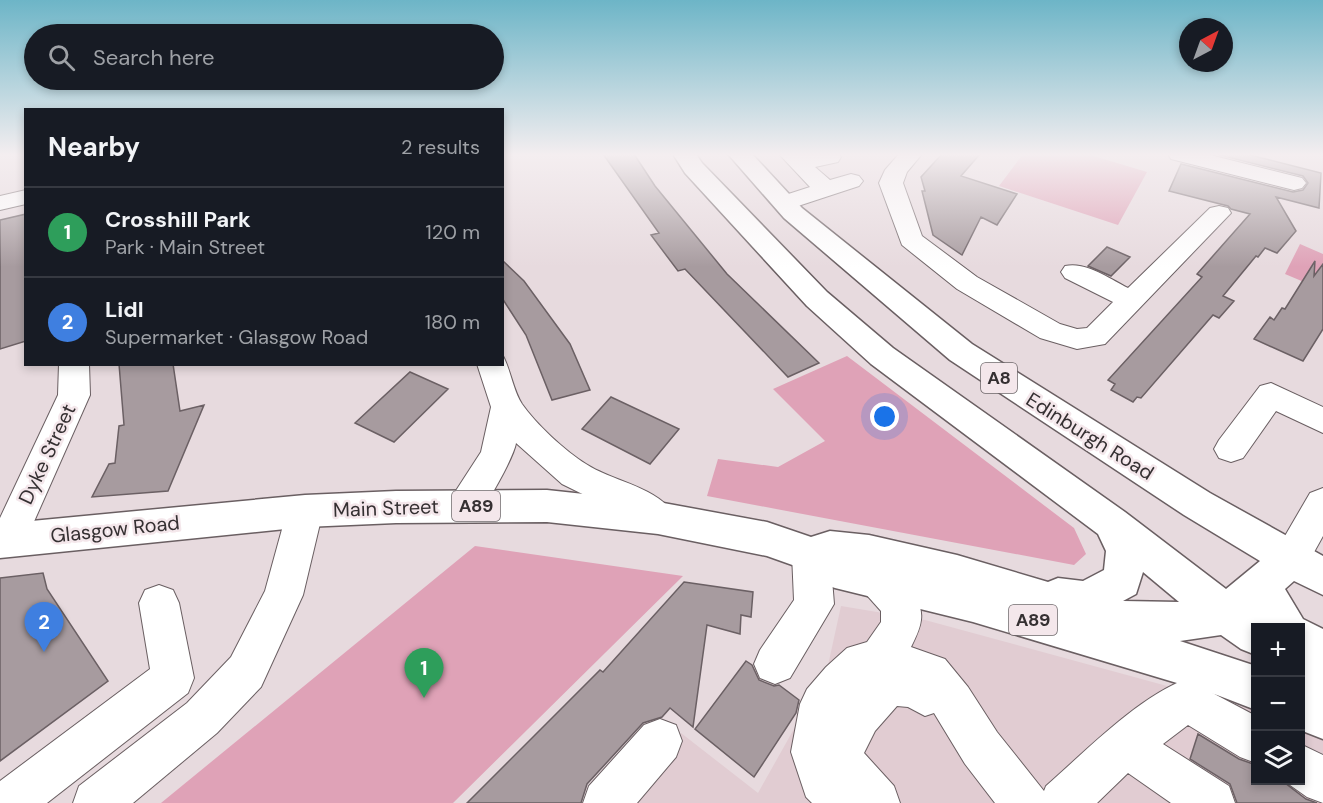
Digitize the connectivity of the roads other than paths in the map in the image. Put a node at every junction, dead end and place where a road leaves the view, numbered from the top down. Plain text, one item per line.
1 (715, 191) edge
2 (773, 191) edge
3 (818, 191) edge
4 (894, 191) edge
5 (24, 197) edge
6 (0, 203) edge
7 (784, 203) junction
8 (1220, 213) dead end
9 (1074, 272) dead end
10 (1133, 301) junction
11 (74, 366) edge
12 (493, 366) edge
13 (507, 407) junction
14 (1323, 421) edge
15 (1231, 449) dead end
16 (1323, 503) edge
17 (464, 506) junction
18 (305, 511) junction
19 (230, 518) joint
20 (658, 518) junction
21 (1112, 523) junction
22 (4, 540) edge
23 (811, 554) junction
24 (1292, 573) edge
25 (878, 580) junction
26 (1020, 593) junction
27 (159, 603) dead end
28 (1283, 623) edge
29 (1241, 625) edge
30 (1305, 641) edge
31 (1323, 654) edge
32 (876, 663) junction
33 (775, 664) dead end
34 (1305, 670) edge
35 (173, 678) junction
36 (1323, 682) edge
37 (1251, 686) edge
38 (225, 696) junction
39 (1305, 709) edge
40 (1323, 716) edge
41 (1251, 738) edge
42 (660, 741) dead end
43 (1125, 745) junction
44 (1305, 770) edge
45 (1323, 781) edge
46 (9, 803) edge
47 (96, 803) edge
48 (606, 803) edge
49 (846, 803) edge
50 (877, 803) edge
51 (997, 803) edge
52 (1026, 803) edge
53 (1063, 803) edge
54 (1212, 803) edge

1 - 21 main road, A8
2 - 7 main road, Edinburgh Road / A8
3 - 7 street
4 - 10 street
5 - 6 street
7 - 24 main road, Edinburgh Road / A8
8 - 10 street
9 - 10 street
11 - 22 street, Dyke Street
12 - 13 street
13 - 17 street
13 - 20 street
14 - 15 street
16 - 24 street
17 - 18 main road, Main Street / A89
17 - 20 main road, Main Street / A89
18 - 19 main road, Main Street / A89
18 - 38 street
19 - 22 main road, Glasgow Road / A89
20 - 23 main road, Main Street / A89
21 - 26 main road
21 - 29 main road, A8
23 - 25 main road, A89
23 - 26 main road, A89
23 - 33 street
24 - 28 main road
24 - 29 main road
25 - 32 street
25 - 37 main road, A89
26 - 29 main road, A89
27 - 35 street
30 - 31 main road
32 - 49 street
32 - 52 street
34 - 36 main road
35 - 38 street
35 - 46 street
38 - 47 street
39 - 40 main road
41 - 43 street
42 - 48 street
43 - 53 street
43 - 54 street
44 - 45 street
50 - 51 street

